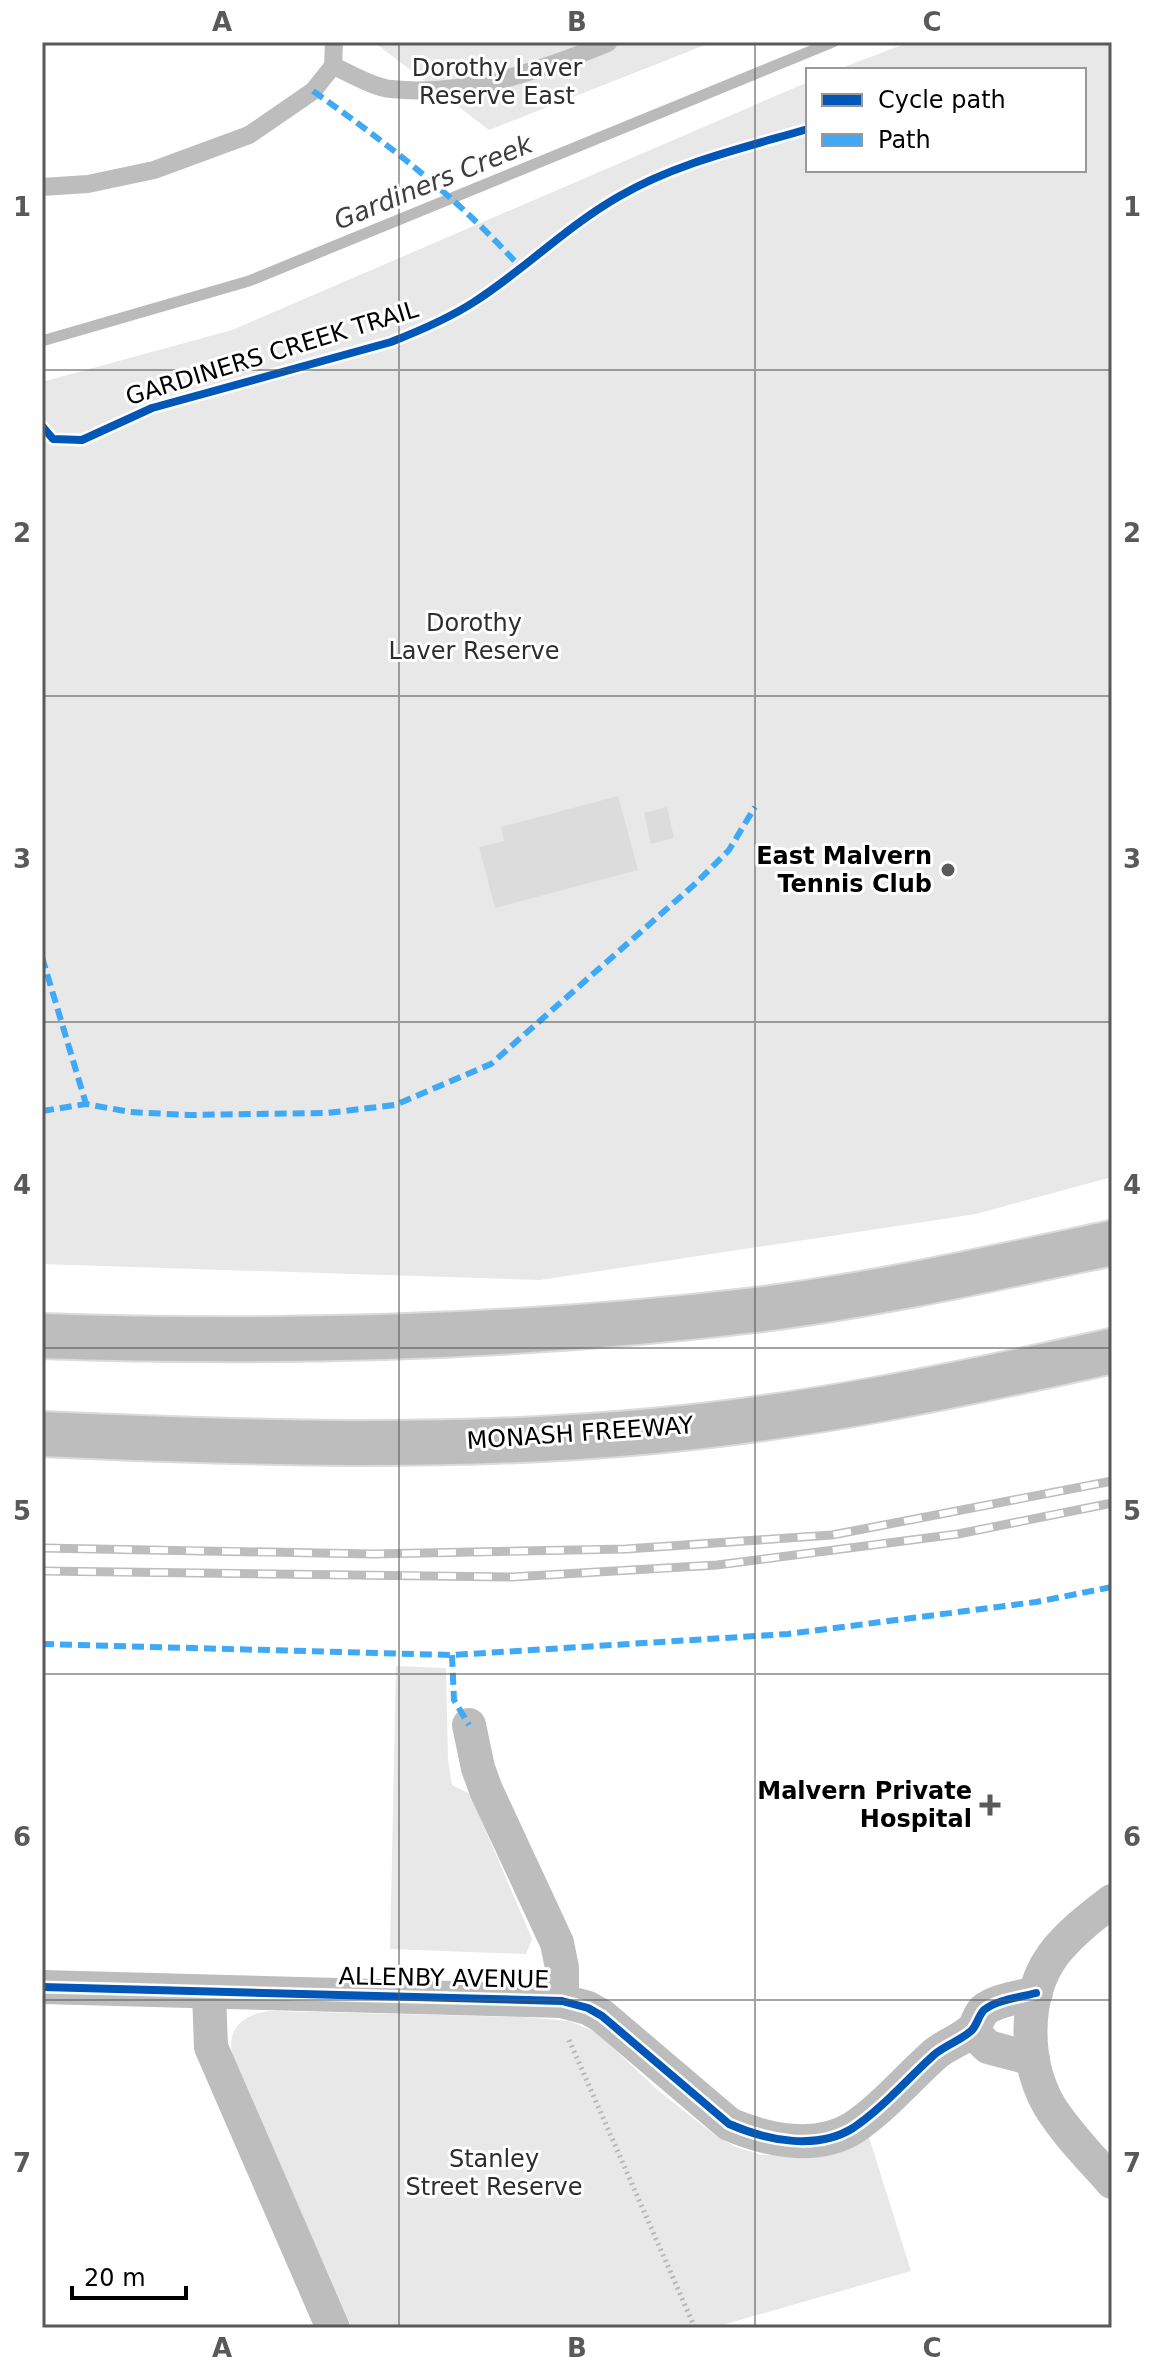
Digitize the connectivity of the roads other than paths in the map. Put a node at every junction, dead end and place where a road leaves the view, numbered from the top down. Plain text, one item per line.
1 (334, 42) edge
2 (608, 43) edge
3 (333, 66) junction
4 (42, 187) edge
5 (1112, 1243) edge
6 (42, 1336) edge
7 (1112, 1351) edge
8 (42, 1434) edge
9 (469, 1725) dead end
10 (1112, 1901) edge
11 (42, 1987) edge
12 (209, 1992) junction
13 (1036, 1993) junction
14 (562, 2001) junction
15 (972, 2031) junction
16 (1033, 2059) junction
17 (1112, 2182) edge
18 (333, 2328) edge

1 - 3 lane
2 - 3 lane
3 - 4 lane
5 - 6 highway
7 - 8 highway, MONASH FREEWAY
9 - 14 street, ALLENBY AVENUE
10 - 13 street
11 - 12 street, ALLENBY AVENUE
12 - 14 street, ALLENBY AVENUE
12 - 18 street
13 - 15 street, ALLENBY AVENUE
13 - 16 street
14 - 15 street, ALLENBY AVENUE
15 - 16 street
16 - 17 street

